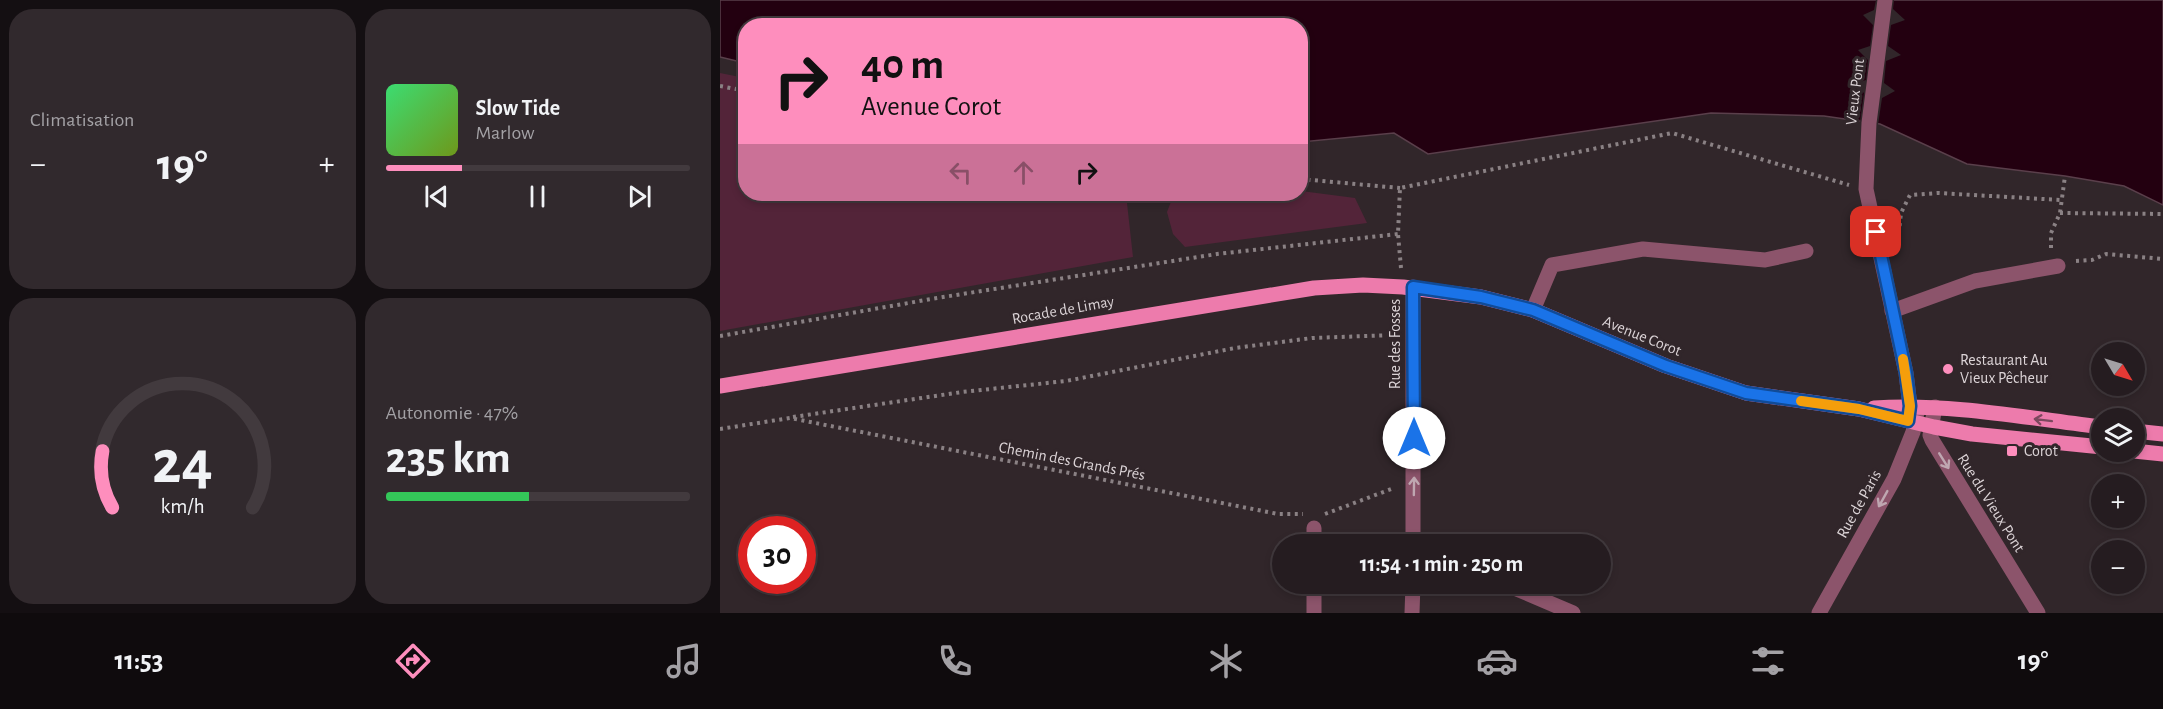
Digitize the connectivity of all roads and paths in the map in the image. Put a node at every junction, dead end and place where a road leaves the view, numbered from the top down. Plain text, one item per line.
1 (1885, 0) edge
2 (720, 86) edge
3 (738, 89) edge
4 (2065, 176) dead end
5 (1308, 180) edge
6 (1400, 188) junction
7 (1866, 189) junction
8 (2061, 200) junction
9 (2060, 213) junction
10 (2163, 214) edge
11 (2051, 233) dead end
12 (1398, 234) junction
13 (1898, 242) dead end
14 (1806, 251) dead end
15 (2163, 259) edge
16 (2058, 266) joint
17 (1408, 287) junction
18 (1533, 310) junction
19 (1892, 312) junction
20 (1413, 334) junction
21 (720, 336) edge
22 (720, 386) edge
23 (1935, 407) junction
24 (1913, 414) junction
25 (790, 418) junction
26 (1931, 426) junction
27 (2091, 426) edge
28 (720, 429) edge
29 (2145, 432) edge
30 (2163, 434) edge
31 (2091, 446) edge
32 (2145, 452) edge
33 (2163, 454) edge
34 (1414, 480) junction
35 (1307, 514) dead end
36 (1315, 521) joint
37 (1314, 534) edge
38 (1413, 534) edge
39 (1314, 594) edge
40 (1413, 594) edge
41 (1528, 594) edge
42 (1314, 613) edge
43 (1412, 613) edge
44 (1573, 613) edge
45 (1819, 613) edge
46 (2038, 613) edge

1 - 7 street, Vieux Pont
2 - 3 path
4 - 8 path
5 - 6 path
6 - 7 path
6 - 12 path
7 - 19 street
8 - 9 path
8 - 13 path
9 - 10 path
9 - 11 path
12 - 17 path
12 - 21 path
14 - 18 street
15 - 16 path
16 - 19 street
17 - 18 main road, Avenue Corot
17 - 20 street, Rue des Fosses
17 - 22 main road, Rocade de Limay
18 - 24 main road, Avenue Corot
19 - 24 street
20 - 25 path
20 - 34 street, Rue des Fosses
23 - 24 main road, Avenue Corot
23 - 26 street
27 -> 23 main road, Avenue Corot
24 - 26 main road, Avenue Corot
24 -> 45 street, Rue de Paris
25 - 28 path, Chemin des Grands Prés
25 - 35 path, Chemin des Grands Prés
26 - 31 main road, Avenue Corot
26 -> 46 street, Rue du Vieux Pont
29 - 30 main road
32 - 33 main road
34 - 36 path
38 -> 34 street, Rue des Fosses
36 - 37 street
39 - 42 street
40 - 43 street
41 - 44 street

